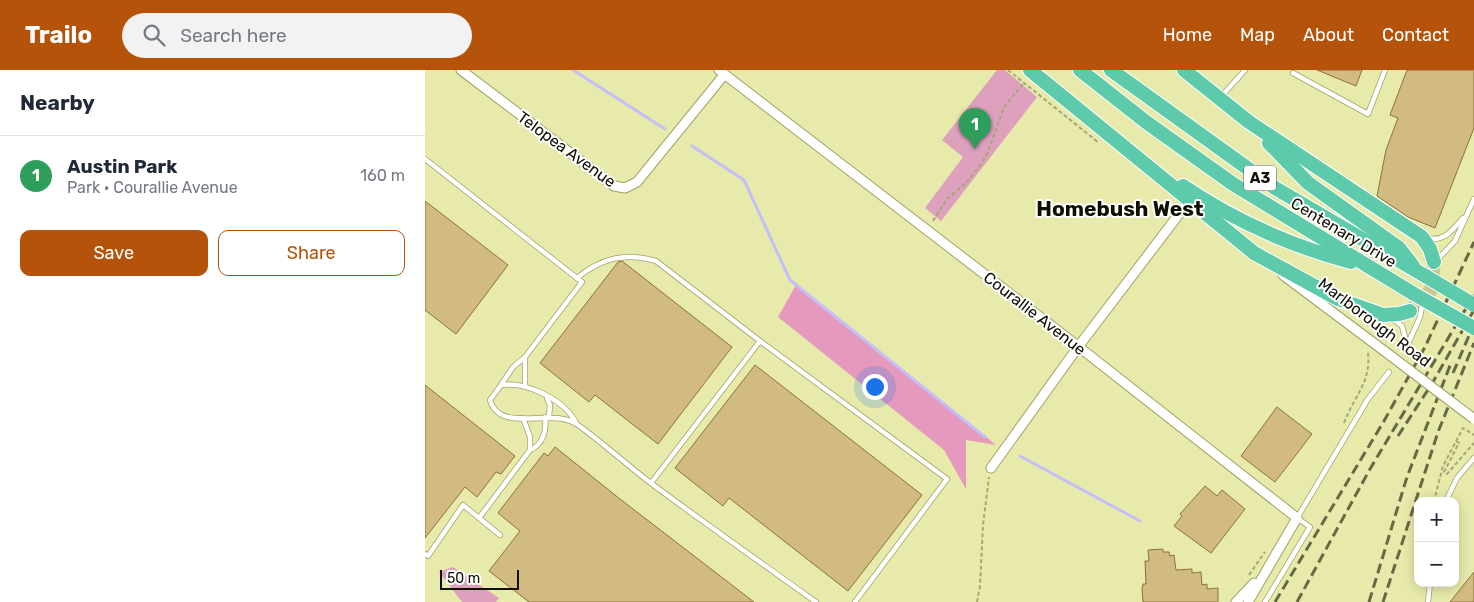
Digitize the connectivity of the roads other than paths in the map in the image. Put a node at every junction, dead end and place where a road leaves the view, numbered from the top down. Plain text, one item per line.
1 (461, 70) edge
2 (1080, 70) edge
3 (1111, 70) edge
4 (1184, 70) edge
5 (1245, 70) edge
6 (1385, 70) edge
7 (1032, 71) edge
8 (721, 72) edge
9 (1293, 73) dead end
10 (1219, 99) junction
11 (1249, 122) junction
12 (1113, 137) junction
13 (425, 160) edge
14 (1474, 199) edge
15 (1189, 201) junction
16 (1467, 214) junction
17 (1422, 237) junction
18 (1255, 253) junction
19 (1434, 262) joint
20 (1369, 267) junction
21 (1422, 274) junction
22 (577, 278) junction
23 (1423, 300) dead end
24 (1474, 305) edge
25 (1410, 311) tunnel mouth
26 (1383, 315) junction
27 (1474, 328) edge
28 (760, 341) junction
29 (1078, 347) junction
30 (525, 358) junction
31 (1389, 372) dead end
32 (501, 385) junction
33 (525, 386) junction
34 (546, 397) junction
35 (547, 416) junction
36 (523, 418) junction
37 (1474, 419) edge
38 (575, 423) junction
39 (530, 450) junction
40 (1474, 458) edge
41 (991, 468) road end
42 (651, 483) junction
43 (1447, 497) edge
44 (479, 518) junction
45 (1297, 518) junction
46 (500, 535) dead end
47 (425, 554) edge
48 (1262, 576) junction
49 (1430, 587) edge
50 (815, 602) edge
51 (855, 602) edge
52 (1236, 602) edge
53 (1248, 602) edge
54 (1265, 602) edge
55 (1428, 602) edge

1 - 8 street, Telopea Avenue
2 - 20 highway, Centenary Drive / A3
3 - 21 highway, Centenary Drive / A3
4 - 10 highway
5 - 10 lane
6 - 9 lane
7 - 12 highway
8 - 29 street, Courallie Avenue
10 - 11 highway
11 - 17 highway
11 - 21 highway
12 - 15 highway
12 - 20 highway
13 - 22 lane
14 - 16 lane
15 - 18 highway
15 - 29 street
16 - 17 lane
16 - 19 lane
17 - 19 highway
18 - 26 highway
18 - 37 street, Marlborough Road, bridge
20 - 27 highway, Centenary Drive / A3, bridge
21 - 24 highway, Centenary Drive / A3, bridge
22 - 28 lane
22 - 30 lane
23 - 26 lane
25 - 26 highway
28 - 42 lane
28 - 51 lane
29 - 41 street
29 - 45 street, Courallie Avenue
30 - 32 lane
30 - 33 lane
31 - 45 lane
32 - 33 lane
32 - 36 lane
33 - 34 lane
34 - 35 lane
34 - 38 lane
35 - 36 lane
35 - 38 lane
35 - 39 lane
36 - 39 lane
38 - 42 lane
39 - 44 lane
40 - 43 lane
42 - 50 lane
44 - 46 lane
44 - 47 lane
45 - 48 street
45 - 54 lane
48 - 52 street
48 - 53 street
49 - 55 lane

